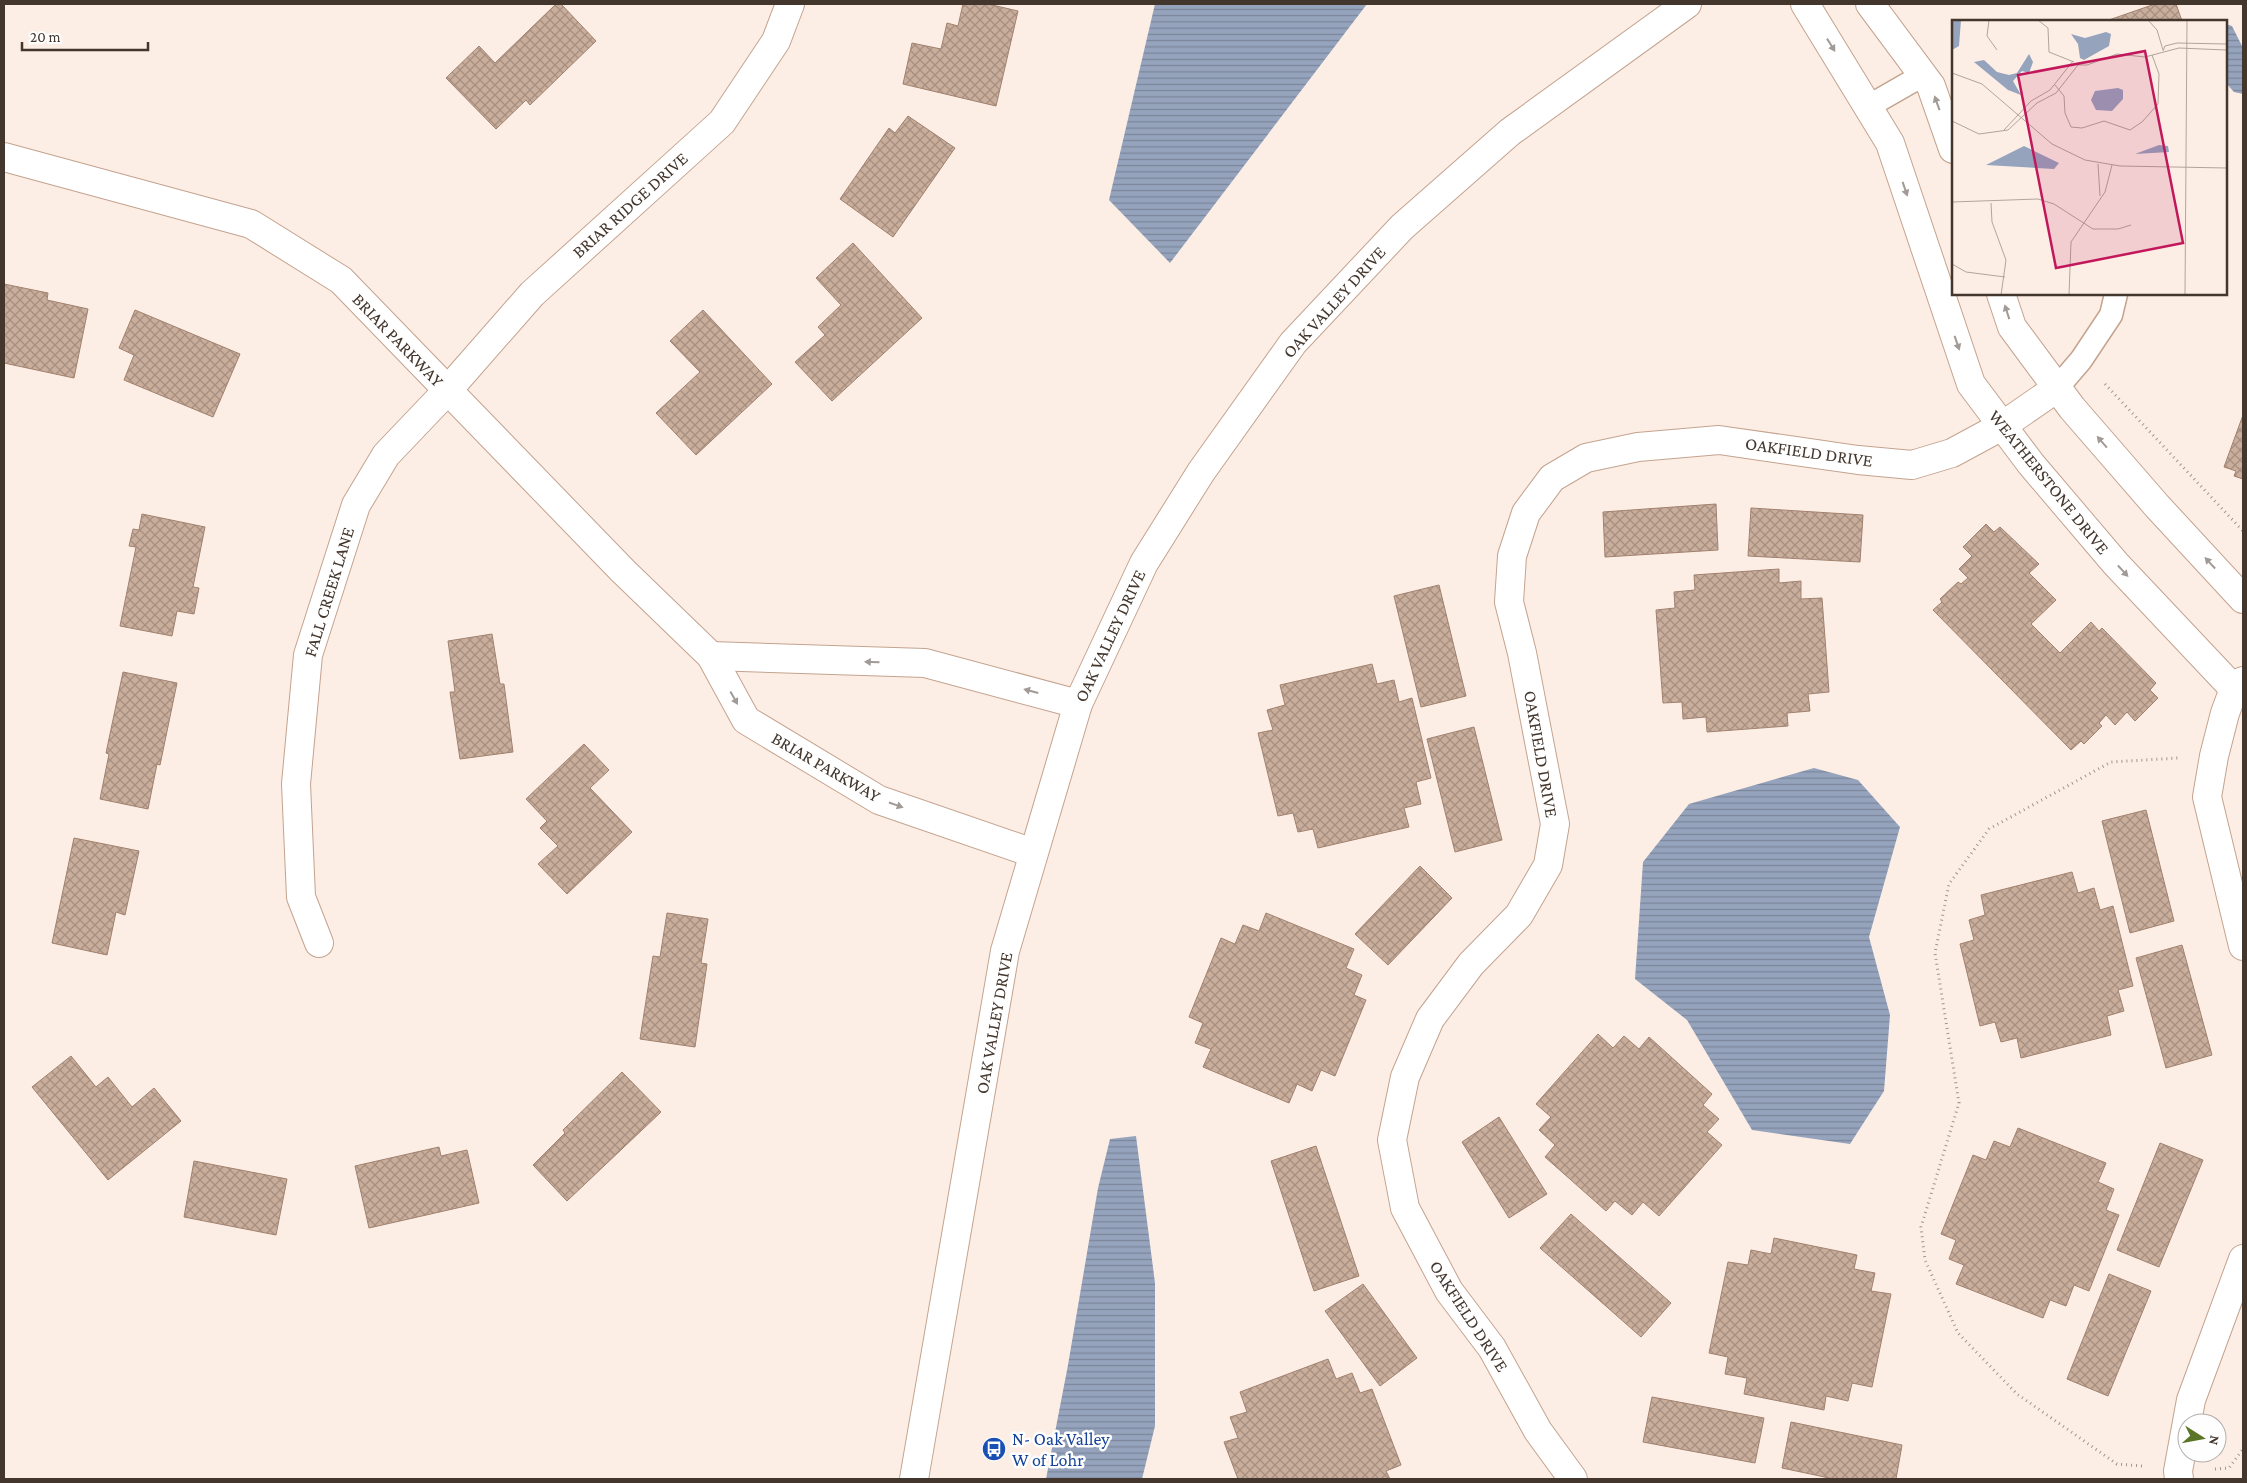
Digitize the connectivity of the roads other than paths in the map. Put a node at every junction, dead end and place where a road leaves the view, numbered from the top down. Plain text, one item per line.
1 (790, 4) edge
2 (1686, 4) edge
3 (1805, 4) edge
4 (1870, 4) edge
5 (1923, 75) junction
6 (1869, 106) junction
7 (1952, 140) edge
8 (4, 158) edge
9 (2001, 295) edge
10 (2116, 295) edge
11 (2057, 388) junction
12 (447, 391) junction
13 (2002, 426) junction
14 (2243, 599) edge
15 (711, 656) junction
16 (2239, 685) edge
17 (1078, 704) junction
18 (1033, 853) junction
19 (319, 943) dead end
20 (2243, 946) edge
21 (2243, 1259) edge
22 (2178, 1475) edge
23 (914, 1479) edge
24 (1573, 1479) edge

1 - 12 street, BRIAR RIDGE DRIVE
2 - 17 street, OAK VALLEY DRIVE
3 -> 6 street, WEATHERSTONE DRIVE
4 - 5 street
5 - 6 lane
7 -> 5 street
6 -> 13 street, WEATHERSTONE DRIVE
8 - 12 street, BRIAR PARKWAY
11 -> 9 street
10 - 11 lane
11 - 13 street, OAKFIELD DRIVE
14 -> 11 street
12 - 15 street, BRIAR PARKWAY
12 - 19 street, FALL CREEK LANE
13 -> 16 street, WEATHERSTONE DRIVE
13 - 24 street, OAKFIELD DRIVE
17 -> 15 street
15 -> 18 street, BRIAR PARKWAY
16 - 20 street, WEATHERSTONE DRIVE
17 - 18 street, OAK VALLEY DRIVE
18 - 23 street, OAK VALLEY DRIVE
21 - 22 street

